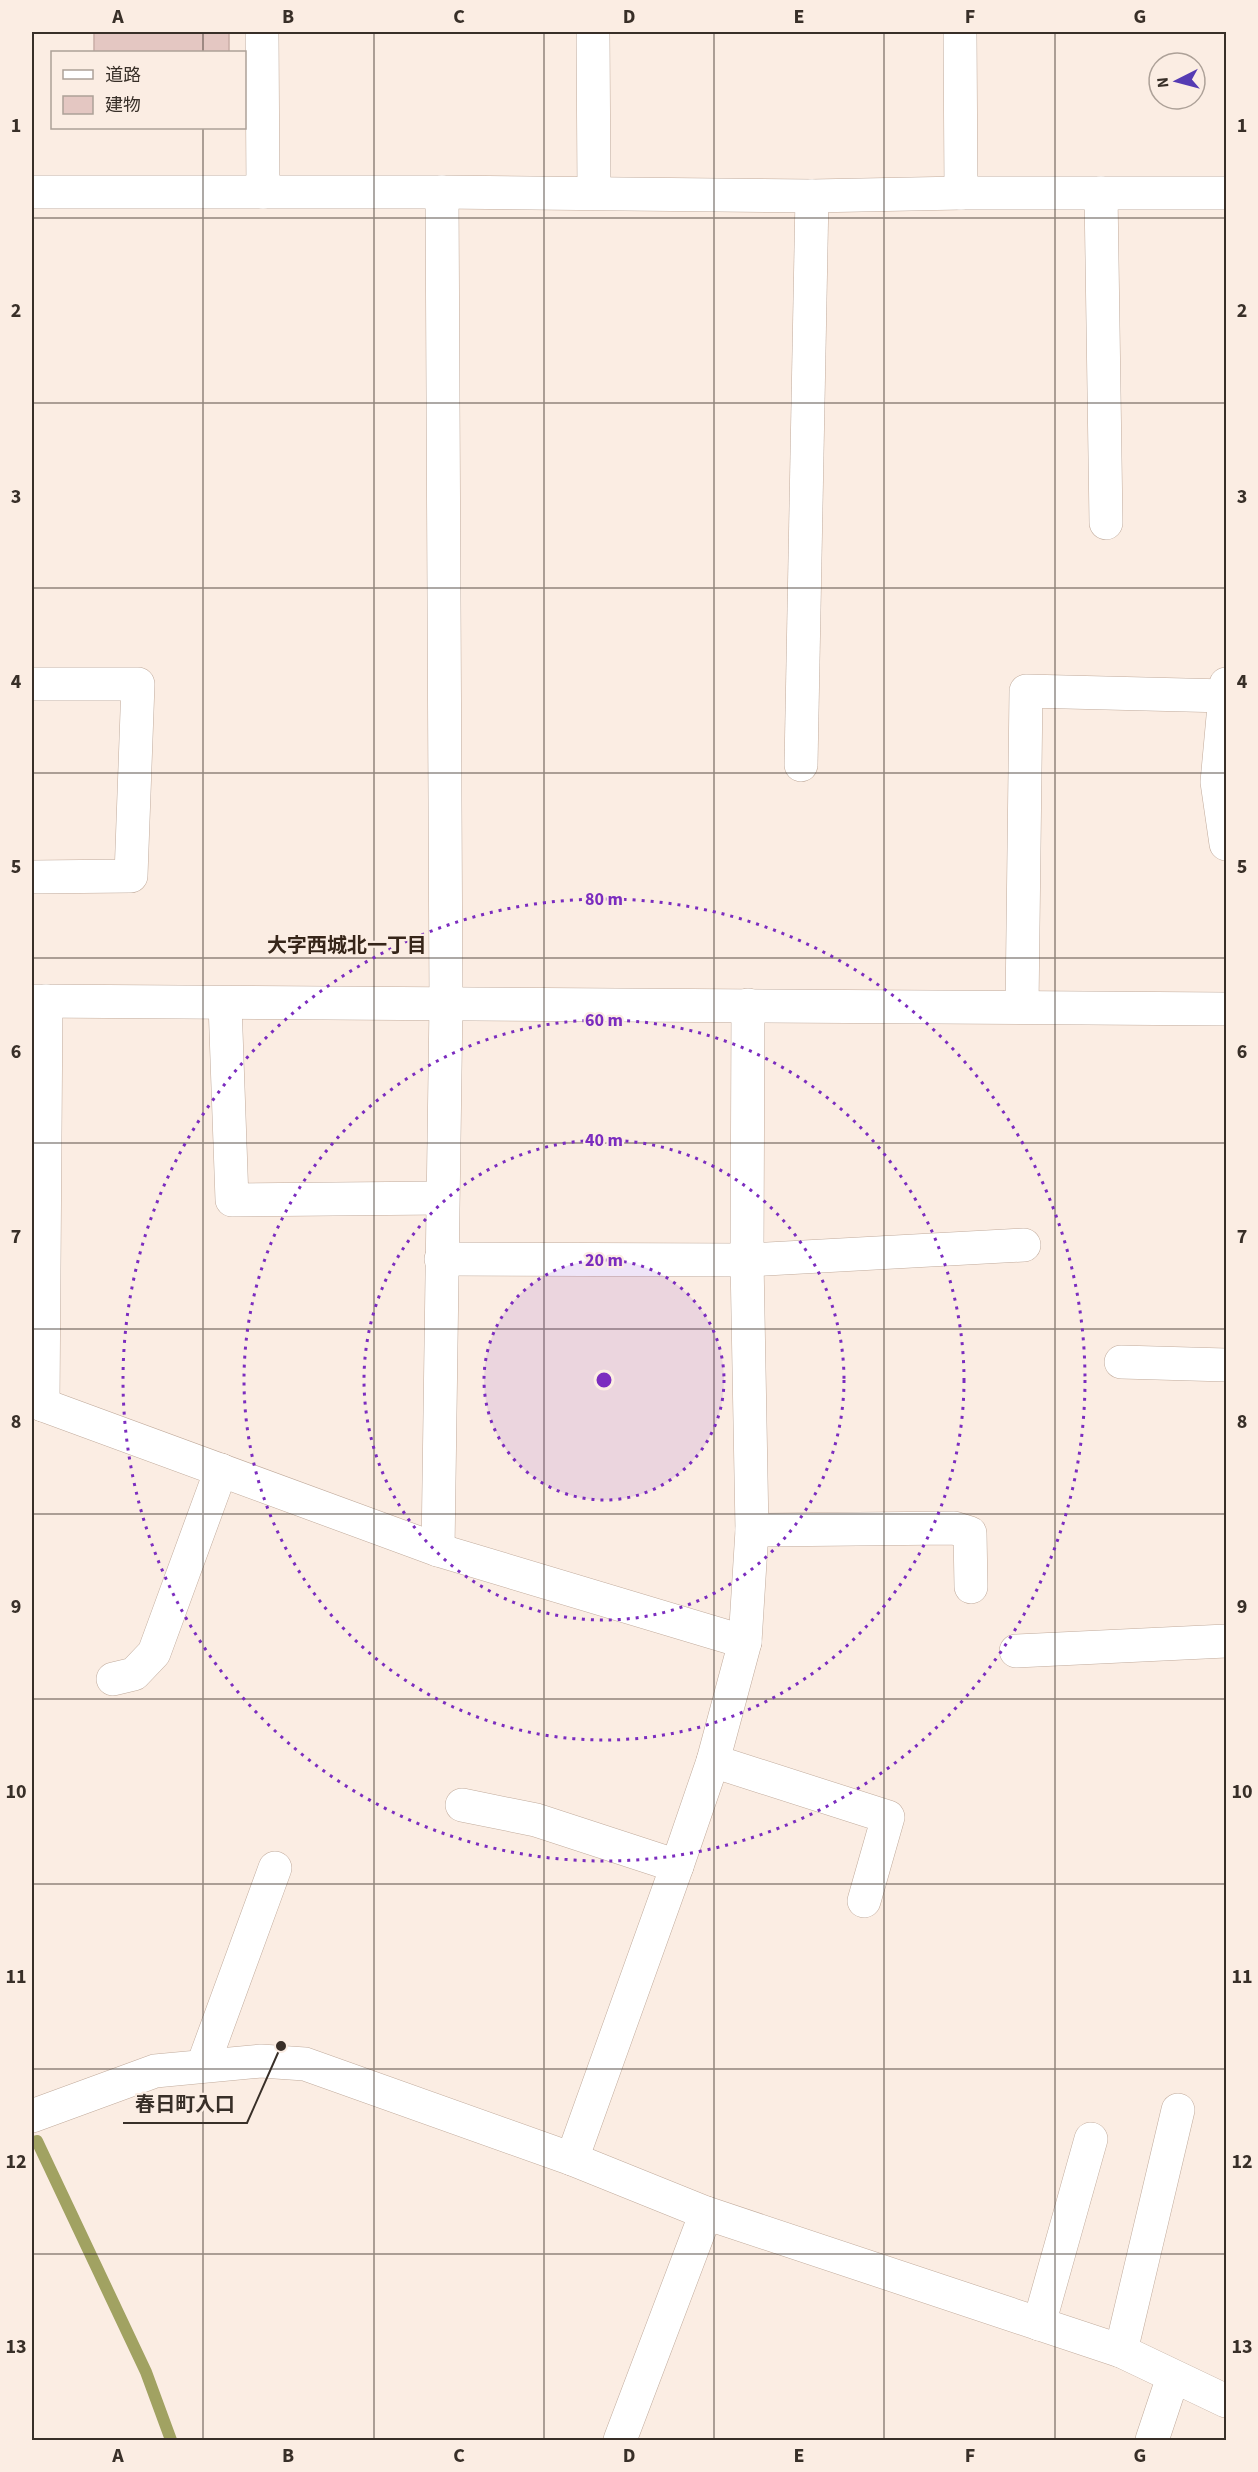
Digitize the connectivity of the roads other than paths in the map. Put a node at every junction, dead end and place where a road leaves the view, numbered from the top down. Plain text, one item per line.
1 (262, 32) edge
2 (593, 32) edge
3 (960, 32) edge
4 (32, 192) edge
5 (263, 192) junction
6 (442, 192) junction
7 (594, 193) junction
8 (961, 193) junction
9 (1101, 193) junction
10 (1227, 193) edge
11 (812, 196) junction
12 (1106, 523) dead end
13 (32, 684) edge
14 (1226, 692) edge
15 (801, 765) dead end
16 (1227, 844) edge
17 (32, 877) edge
18 (39, 1001) edge
19 (225, 1002) junction
20 (446, 1004) junction
21 (748, 1005) junction
22 (1022, 1007) junction
23 (1227, 1009) edge
24 (442, 1198) junction
25 (1024, 1245) dead end
26 (441, 1259) junction
27 (747, 1260) junction
28 (1122, 1362) dead end
29 (1227, 1365) edge
30 (37, 1403) edge
31 (221, 1470) junction
32 (752, 1530) junction
33 (438, 1550) junction
34 (971, 1587) dead end
35 (1227, 1641) edge
36 (745, 1642) junction
37 (1016, 1651) dead end
38 (113, 1679) dead end
39 (713, 1761) junction
40 (462, 1804) dead end
41 (678, 1866) junction
42 (275, 1868) dead end
43 (864, 1901) dead end
44 (203, 2065) junction
45 (1178, 2110) dead end
46 (32, 2116) edge
47 (1091, 2139) dead end
48 (572, 2159) junction
49 (706, 2213) junction
50 (1039, 2324) junction
51 (1121, 2351) junction
52 (1173, 2377) junction
53 (1227, 2401) edge
54 (620, 2440) edge
55 (1152, 2440) edge

1 - 5 street
2 - 7 street
3 - 8 street
4 - 5 street
5 - 6 street
6 - 7 street
6 - 20 street
7 - 11 street
8 - 9 street
8 - 11 street
9 - 10 street
9 - 12 street
11 - 15 street
13 - 17 street
14 - 16 street
14 - 22 street
18 - 19 street
18 - 30 street
19 - 20 street
19 - 24 street
20 - 21 street
20 - 24 street
21 - 22 street
21 - 27 street
22 - 23 street
24 - 26 street
25 - 27 street
26 - 27 street
26 - 33 street
27 - 32 street
28 - 29 street
30 - 31 street
31 - 33 street
31 - 38 street
32 - 34 street
32 - 36 street
33 - 36 street
35 - 37 street
36 - 39 street
39 - 41 street
39 - 43 street
40 - 41 street
41 - 48 street
42 - 44 street
44 - 46 street
44 - 48 street
45 - 51 street
47 - 50 street
48 - 49 street
49 - 50 street
49 - 54 street
50 - 51 street
51 - 52 street
52 - 53 street
52 - 55 street

